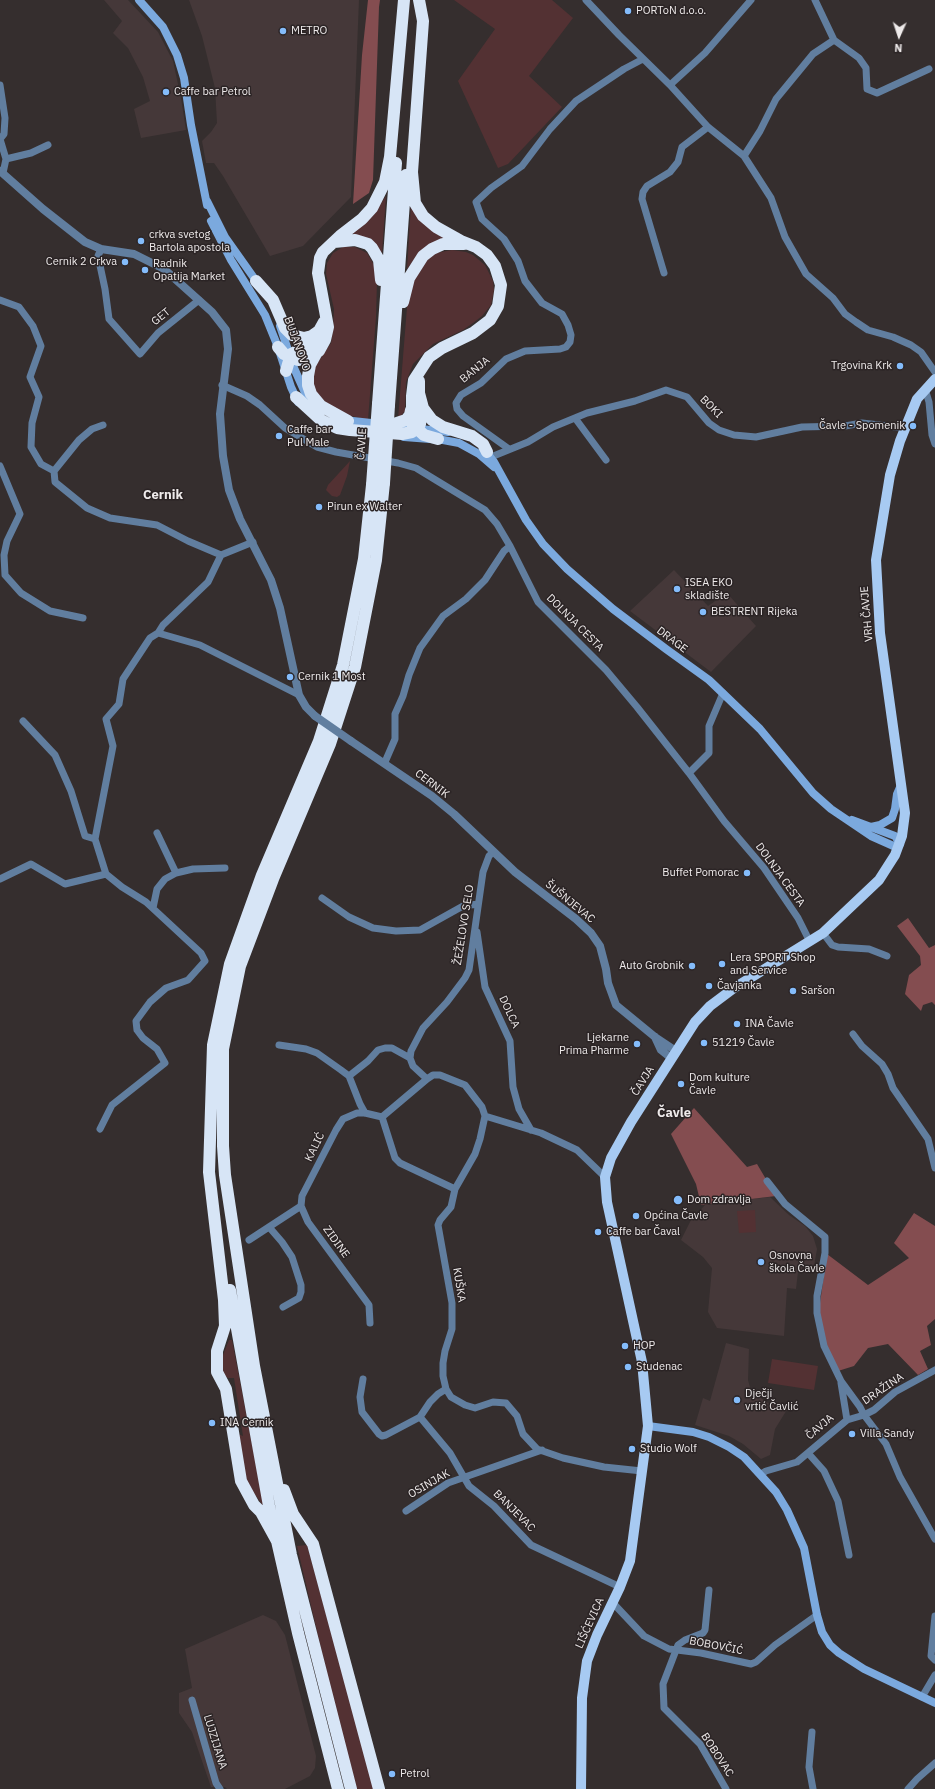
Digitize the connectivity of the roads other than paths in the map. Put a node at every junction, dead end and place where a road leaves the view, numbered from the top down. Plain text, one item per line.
1 (139, 0) edge
2 (404, 0) edge
3 (408, 0) edge
4 (419, 0) edge
5 (586, 0) edge
6 (751, 0) edge
7 (815, 0) edge
8 (834, 40) junction
9 (642, 59) junction
10 (929, 69) dead end
11 (0, 85) edge
12 (670, 85) junction
13 (708, 127) junction
14 (48, 145) dead end
15 (744, 156) junction
16 (6, 159) junction
17 (1, 172) edge
18 (207, 201) junction
19 (334, 242) junction
20 (467, 244) junction
21 (101, 249) junction
22 (664, 273) dead end
23 (256, 281) junction
24 (0, 300) edge
25 (199, 300) junction
26 (324, 301) junction
27 (324, 322) junction
28 (278, 347) junction
29 (316, 354) junction
30 (290, 357) junction
31 (286, 371) junction
32 (935, 372) edge
33 (935, 379) edge
34 (222, 385) junction
35 (924, 389) junction
36 (296, 397) junction
37 (384, 404) junction
38 (417, 407) junction
39 (575, 418) junction
40 (348, 421) junction
41 (103, 425) dead end
42 (415, 428) junction
43 (905, 428) junction
44 (392, 431) junction
45 (438, 439) junction
46 (935, 444) edge
47 (508, 449) junction
48 (489, 454) junction
49 (606, 460) dead end
50 (0, 466) edge
51 (498, 470) junction
52 (54, 471) junction
53 (380, 483) junction
54 (252, 542) junction
55 (510, 546) junction
56 (221, 555) junction
57 (83, 618) dead end
58 (158, 633) junction
59 (723, 693) junction
60 (298, 695) junction
61 (22, 721) dead end
62 (384, 762) junction
63 (689, 773) junction
64 (901, 784) junction
65 (845, 818) junction
66 (870, 827) junction
67 (157, 833) dead end
68 (95, 839) junction
69 (899, 846) junction
70 (493, 852) junction
71 (225, 868) dead end
72 (176, 873) junction
73 (106, 874) junction
74 (0, 879) edge
75 (322, 898) dead end
76 (478, 904) junction
77 (153, 908) junction
78 (476, 924) junction
79 (823, 933) junction
80 (810, 942) junction
81 (887, 956) dead end
82 (853, 1034) dead end
83 (279, 1045) dead end
84 (674, 1054) junction
85 (410, 1058) junction
86 (349, 1076) junction
87 (426, 1079) junction
88 (365, 1113) junction
89 (485, 1116) junction
90 (382, 1117) junction
91 (100, 1129) dead end
92 (531, 1130) junction
93 (211, 1140) junction
94 (935, 1168) edge
95 (605, 1177) junction
96 (767, 1181) dead end
97 (456, 1189) junction
98 (301, 1206) junction
99 (269, 1227) junction
100 (248, 1240) dead end
101 (241, 1280) junction
102 (282, 1307) dead end
103 (370, 1323) dead end
104 (935, 1370) edge
105 (363, 1379) dead end
106 (841, 1381) junction
107 (446, 1389) junction
108 (864, 1415) junction
109 (420, 1417) junction
110 (847, 1420) junction
111 (648, 1426) junction
112 (542, 1450) junction
113 (808, 1454) junction
114 (642, 1470) junction
115 (761, 1474) junction
116 (464, 1477) junction
117 (406, 1511) dead end
118 (935, 1539) edge
119 (277, 1541) junction
120 (849, 1555) dead end
121 (620, 1587) junction
122 (709, 1590) dead end
123 (612, 1602) junction
124 (817, 1615) junction
125 (935, 1616) edge
126 (676, 1651) junction
127 (935, 1660) edge
128 (935, 1675) edge
129 (922, 1697) junction
130 (192, 1700) dead end
131 (935, 1703) edge
132 (812, 1732) dead end
133 (935, 1763) edge
134 (220, 1789) edge
135 (338, 1789) edge
136 (351, 1789) edge
137 (378, 1789) edge
138 (581, 1789) edge
139 (726, 1789) edge
140 (813, 1789) edge
141 (908, 1789) edge

1 - 18 main road, BUJANOVO
2 - 19 highway
3 - 37 highway
4 - 20 highway
4 - 37 highway
5 - 9 street
6 - 12 street
7 - 8 street
8 - 10 street
8 - 15 street
9 - 12 street
9 - 47 street, BANJA
11 - 16 street
12 - 13 street
13 - 15 street
13 - 22 street
14 - 16 street
15 - 32 street
16 - 17 street
17 - 21 street
18 - 23 main road, BUJANOVO
18 - 28 main road, BUJANOVO
19 - 26 highway
19 - 37 highway
20 - 37 highway
20 - 38 highway
21 - 25 street
21 - 25 street, GET
23 - 27 highway
23 - 30 main road, BUJANOVO
24 - 52 street
25 - 34 street
26 - 27 highway
26 - 29 highway
27 - 30 highway
28 - 30 highway
28 - 31 main road, BUJANOVO
29 - 30 highway
29 - 40 highway
30 - 31 highway
30 - 40 main road, BUJANOVO
31 - 36 main road, BUJANOVO
33 - 35 main road, VRH ČAVJE
34 - 54 street
34 - 55 street, DOLNJA CESTA
35 - 43 main road, VRH ČAVJE
35 - 46 street
36 - 42 highway
36 - 44 main road, BUJANOVO
37 - 53 highway, ČAVLE, bridge
37 - 53 highway
38 - 42 highway
38 - 44 highway
38 - 48 highway
39 - 43 street, BOKI
39 - 47 street, BOKI
39 - 49 street
40 - 44 main road, BUJANOVO
41 - 52 street
42 - 44 main road, BUJANOVO
42 - 45 highway
42 - 48 main road, DRAGE
43 - 64 main road, VRH ČAVJE
44 - 45 main road, DRAGE
45 - 51 main road, DRAGE
47 - 48 street, BOKI
48 - 51 main road, DRAGE
50 - 57 street
51 - 59 main road, DRAGE
52 - 56 street
53 - 93 highway
53 - 101 highway
54 - 56 street
54 - 60 street
55 - 62 street
55 - 63 street, DOLNJA CESTA
56 - 58 street
58 - 60 street
58 - 68 street
59 - 63 street
59 - 65 main road, DRAGE
60 - 62 street, CERNIK, bridge
61 - 68 street
62 - 70 street, CERNIK
63 - 80 street, DOLNJA CESTA
64 - 66 main road
64 - 69 main road, VRH ČAVJE
65 - 66 main road, DRAGE
65 - 69 main road, DRAGE
66 - 69 main road, DRAGE
67 - 72 street
68 - 73 street
69 - 79 main road, ČAVJA
70 - 76 street, ŽEŽELOVO SELO
70 - 84 street, ŠUŠNJEVAC
71 - 72 street
72 - 77 street
73 - 74 street
73 - 77 street
75 - 76 street
76 - 78 street, ŽEŽELOVO SELO
77 - 91 street
78 - 85 street, ŽEŽELOVO SELO
78 - 92 street, DOLCA
79 - 80 main road, ČAVJA
79 - 81 street
80 - 84 main road, ČAVJA
82 - 94 street
83 - 86 street
84 - 95 main road, ČAVJA
85 - 86 street
85 - 87 street
86 - 88 street
87 - 89 street
87 - 90 street
88 - 90 street, KALIĆ
88 - 98 street, KALIĆ
89 - 92 street
89 - 97 street, KUŠKA
90 - 97 street
92 - 95 street
93 - 119 highway
93 - 119 highway
95 - 111 main road, ČAVJA
96 - 106 street
97 - 107 street, KUŠKA
98 - 99 street
98 - 103 street, ZIDINE
99 - 100 street
99 - 102 street
101 - 136 highway
101 - 137 highway
104 - 108 street, DRAŽINA
105 - 109 street
106 - 108 street
106 - 110 street
107 - 109 street
107 - 112 street
108 - 110 street, ČAVJA
108 - 118 street
109 - 116 street, BANJEVAC
110 - 113 street, ČAVJA
111 - 114 main road, ČAVJA
111 - 115 main road
112 - 114 street
112 - 116 street, OSINJAK
113 - 115 street, ČAVJA
113 - 120 street
114 - 121 main road, LIŠĆEVICA
115 - 124 main road
116 - 117 street, OSINJAK
116 - 121 street, BANJEVAC
119 - 135 highway
121 - 123 main road, LIŠĆEVICA
122 - 126 street
123 - 126 street, BOBOVČIĆ
123 - 138 main road, LIŠĆEVICA
124 - 126 street, BOBOVČIĆ
124 - 129 main road
125 - 127 street
126 - 139 street, BOBOVAC
128 - 129 street
129 - 131 main road
130 - 134 street, LUJZIJANA
132 - 140 street
133 - 141 street

